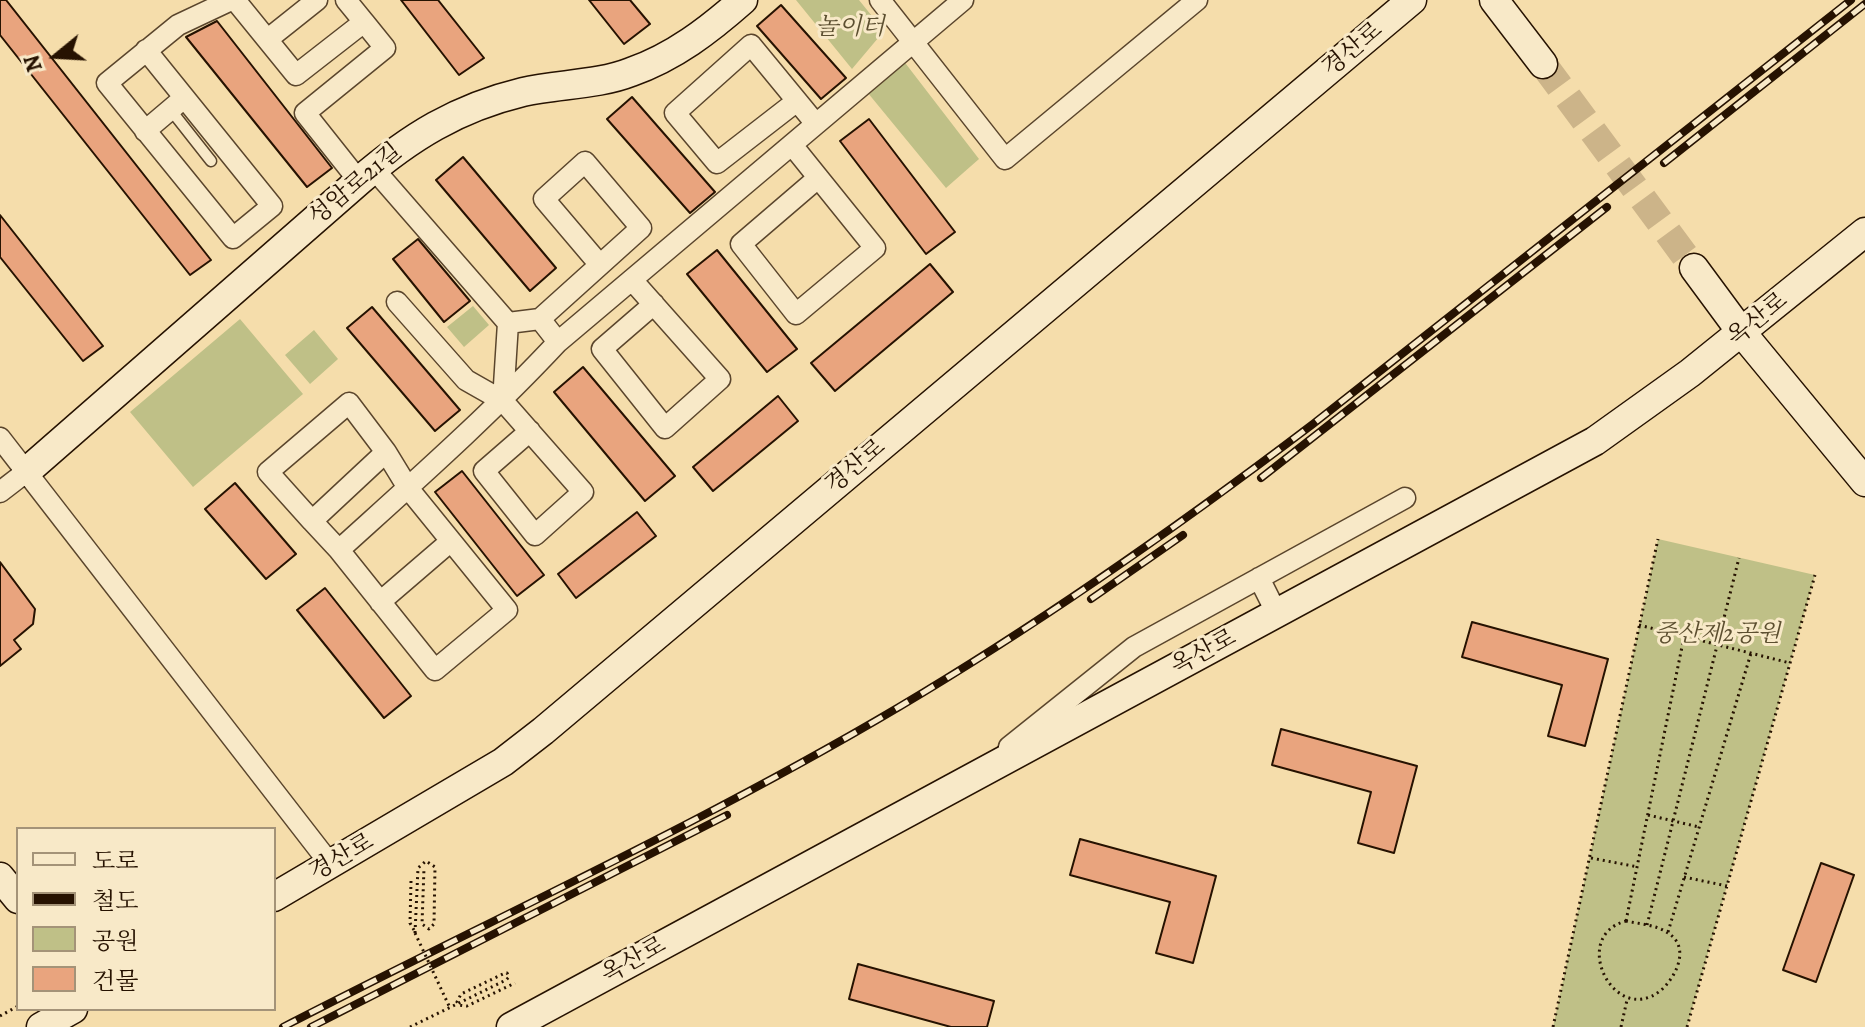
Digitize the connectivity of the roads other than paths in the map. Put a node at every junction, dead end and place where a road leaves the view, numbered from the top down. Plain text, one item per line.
1 (233, 0) edge
2 (317, 0) edge
3 (346, 0) edge
4 (880, 0) edge
5 (963, 0) edge
6 (1197, 0) edge
7 (1412, 0) edge
8 (1494, 0) edge
9 (727, 5) edge
10 (364, 22) junction
11 (268, 39) junction
12 (913, 42) junction
13 (146, 50) junction
14 (1543, 64) tunnel mouth
15 (797, 101) junction
16 (177, 104) junction
17 (816, 124) junction
18 (145, 131) junction
19 (792, 145) junction
20 (211, 161) dead end
21 (366, 174) junction
22 (818, 178) junction
23 (1865, 232) edge
24 (600, 265) junction
25 (1694, 268) tunnel mouth
26 (632, 280) junction
27 (397, 302) dead end
28 (654, 304) junction
29 (540, 319) junction
30 (508, 323) junction
31 (1742, 333) junction
32 (558, 342) junction
33 (503, 401) junction
34 (530, 431) junction
35 (0, 438) edge
36 (386, 452) junction
37 (26, 472) junction
38 (1865, 482) edge
39 (408, 488) junction
40 (0, 492) edge
41 (1405, 498) dead end
42 (312, 521) junction
43 (451, 541) junction
44 (339, 550) junction
45 (1259, 578) junction
46 (380, 602) junction
47 (1277, 614) junction
48 (965, 782) junction
49 (331, 865) junction
50 (0, 877) edge
51 (276, 896) edge
52 (16, 897) edge
53 (69, 1011) edge
54 (41, 1027) edge
55 (511, 1027) edge

1 - 11 street
1 - 13 street
2 - 11 street
3 - 10 street
4 - 12 street
5 - 12 street
6 - 12 street
7 - 49 street, 경산로
8 - 14 street
9 - 21 street, 성암로21길
10 - 11 street
10 - 21 street
12 - 17 street
13 - 16 street
13 - 18 street
15 - 15 street
15 - 17 street
16 - 18 street
16 - 18 street
16 - 20 lane
17 - 19 street
19 - 22 street
19 - 26 street
21 - 30 street
21 - 37 street, 성암로21길
22 - 22 street
23 - 31 street, 옥산로
24 - 24 street
24 - 29 street
25 - 31 street
26 - 28 street
26 - 32 street
27 - 33 street
28 - 28 street
29 - 30 street
29 - 32 street
30 - 33 street
31 - 38 street
31 - 47 street, 옥산로
32 - 33 street
33 - 34 street
33 - 39 street
34 - 34 street
35 - 37 street
36 - 39 street
36 - 42 street
36 - 42 street
37 - 40 street
37 - 49 street
39 - 43 street
39 - 44 street
41 - 45 street
42 - 44 street
43 - 46 street
43 - 46 street
44 - 46 street
45 - 47 street
45 - 48 street
47 - 48 street, 옥산로
48 - 55 street, 옥산로
49 - 51 street, 경산로
50 - 52 street
53 - 54 street

